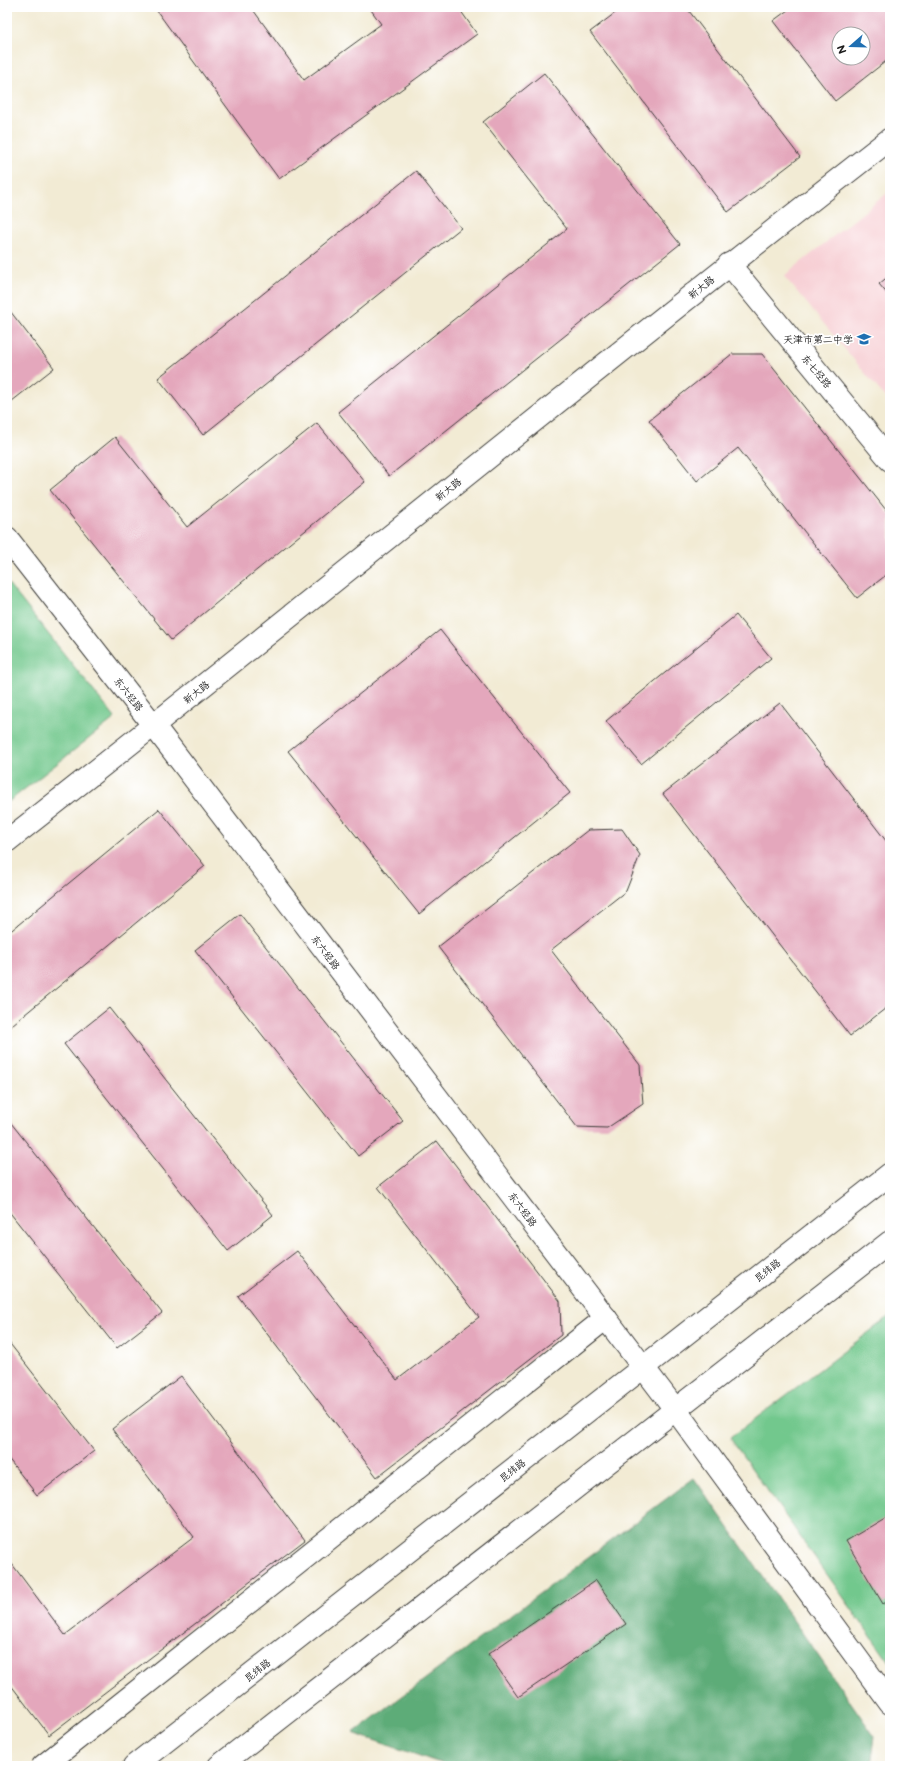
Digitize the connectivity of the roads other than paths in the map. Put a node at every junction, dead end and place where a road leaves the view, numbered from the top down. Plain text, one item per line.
1 (890, 139) edge
2 (729, 264) junction
3 (890, 460) edge
4 (7, 538) edge
5 (154, 726) junction
6 (7, 841) edge
7 (890, 1174) edge
8 (890, 1242) edge
9 (606, 1318) junction
10 (643, 1368) junction
11 (675, 1408) junction
12 (890, 1703) edge
13 (43, 1766) edge
14 (134, 1766) edge
15 (219, 1766) edge

1 - 2 street, 新大路
2 - 3 street, 东七经路
2 - 5 street, 新大路
4 - 5 street, 东六经路
5 - 6 street, 新大路
5 - 9 street, 东六经路
7 - 10 street, 昆纬路
8 - 11 street
9 - 10 street, 东六经路
9 - 13 street
10 - 11 street, 东六经路
10 - 14 street, 昆纬路
11 - 12 street, 东六经路
11 - 15 street

